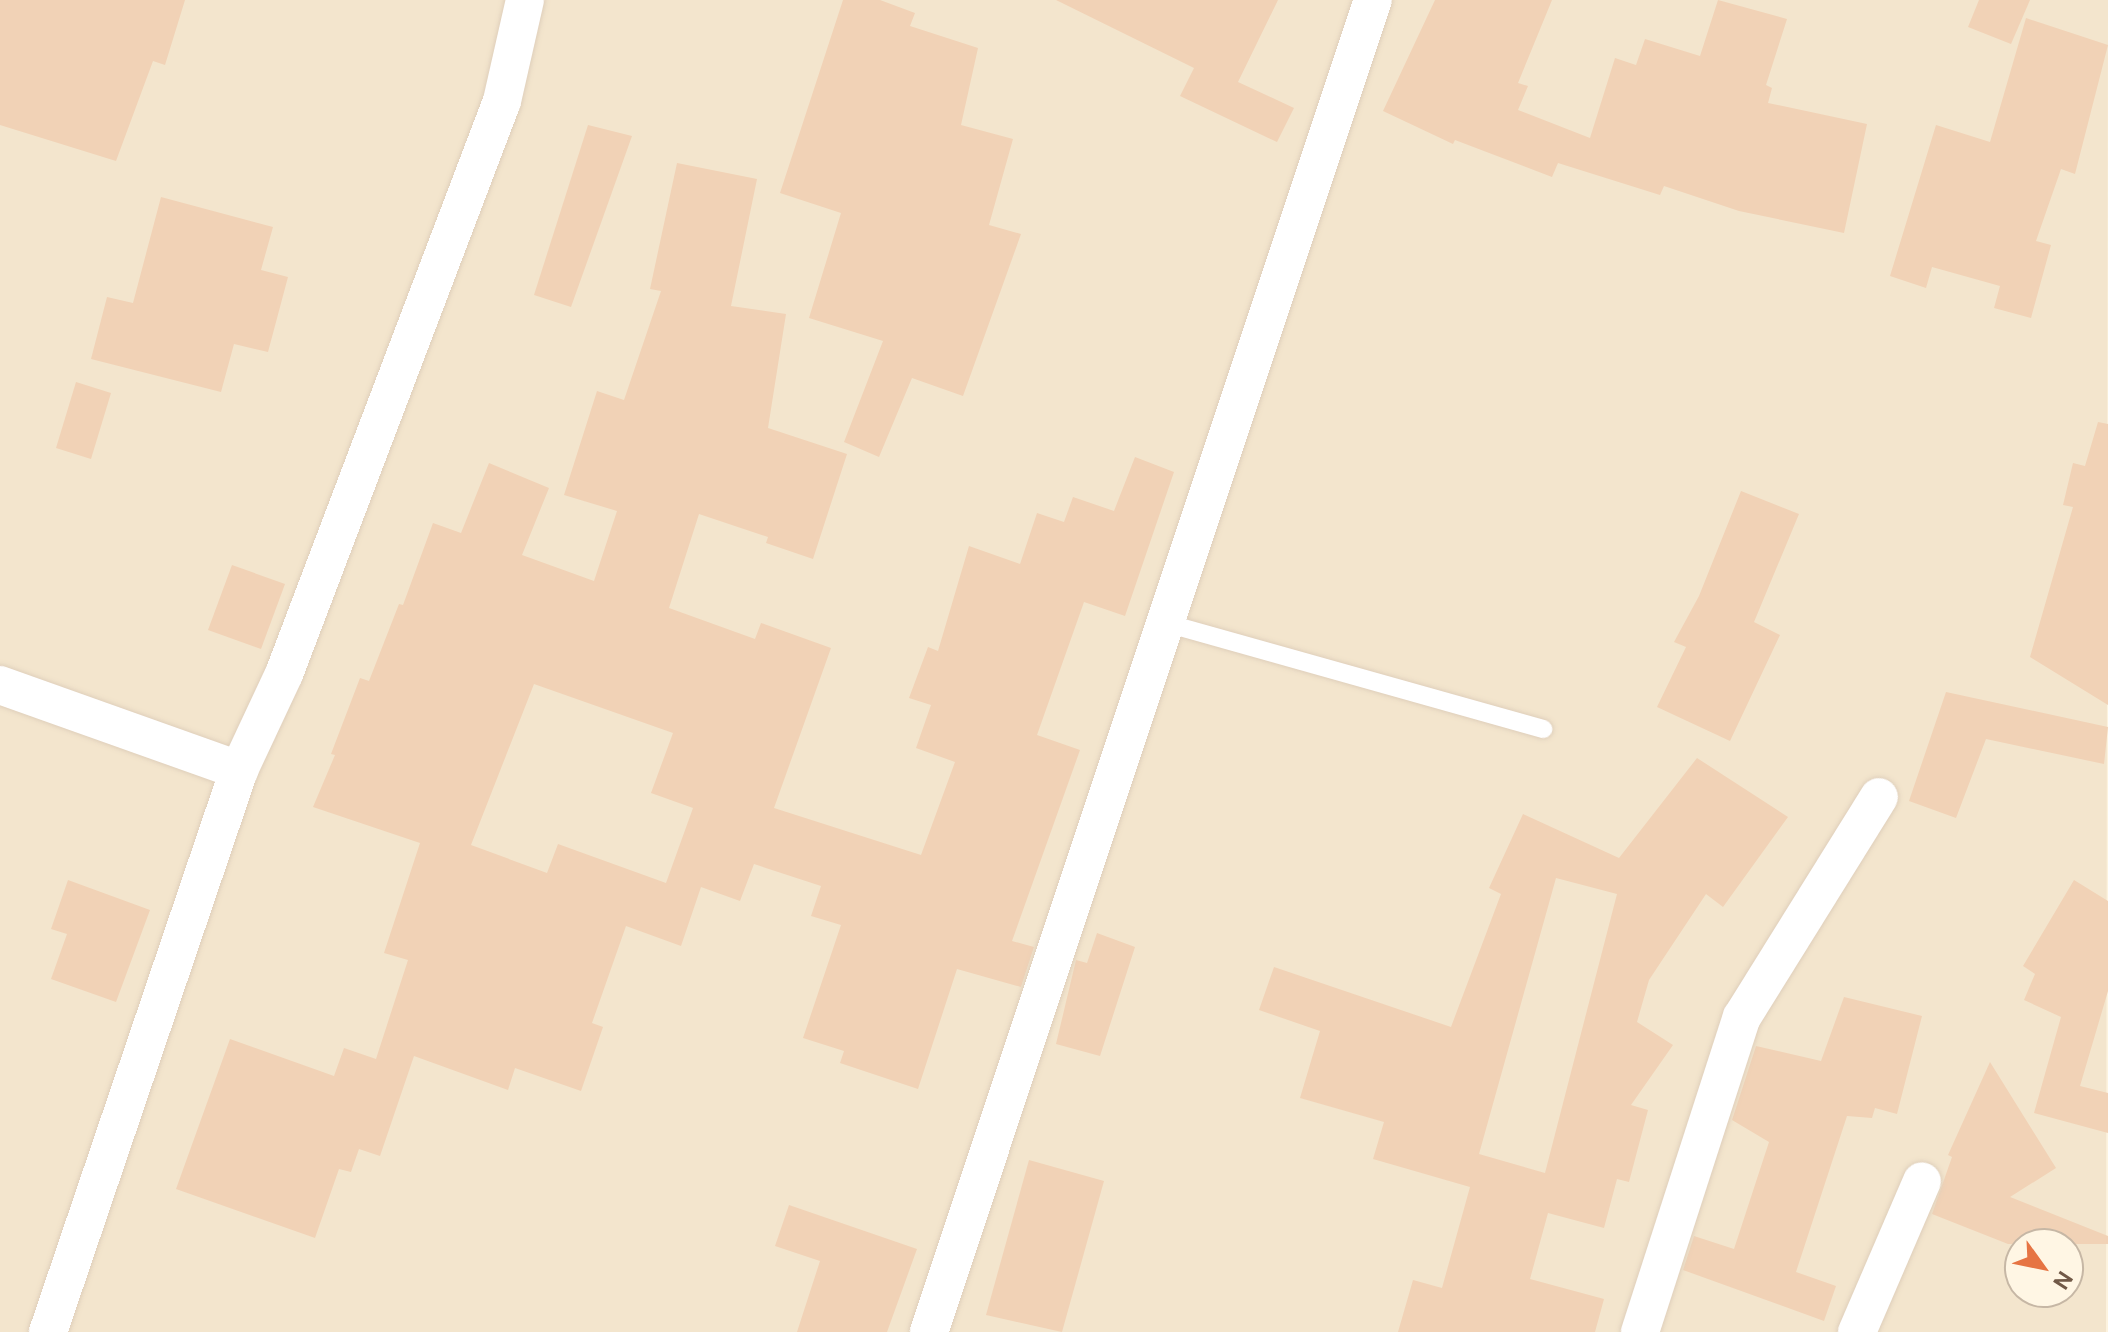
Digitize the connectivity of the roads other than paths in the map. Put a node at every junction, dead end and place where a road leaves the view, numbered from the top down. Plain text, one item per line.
1 (525, 0) edge
2 (1373, 0) edge
3 (1166, 623) junction
4 (0, 685) edge
5 (1543, 729) dead end
6 (239, 770) junction
7 (1879, 797) dead end
8 (1922, 1181) dead end
9 (48, 1332) edge
10 (929, 1332) edge
11 (1640, 1332) edge
12 (1857, 1332) edge

1 - 6 street
2 - 3 street
3 - 5 lane
3 - 10 street
4 - 6 street
6 - 9 street
7 - 11 street
8 - 12 street

